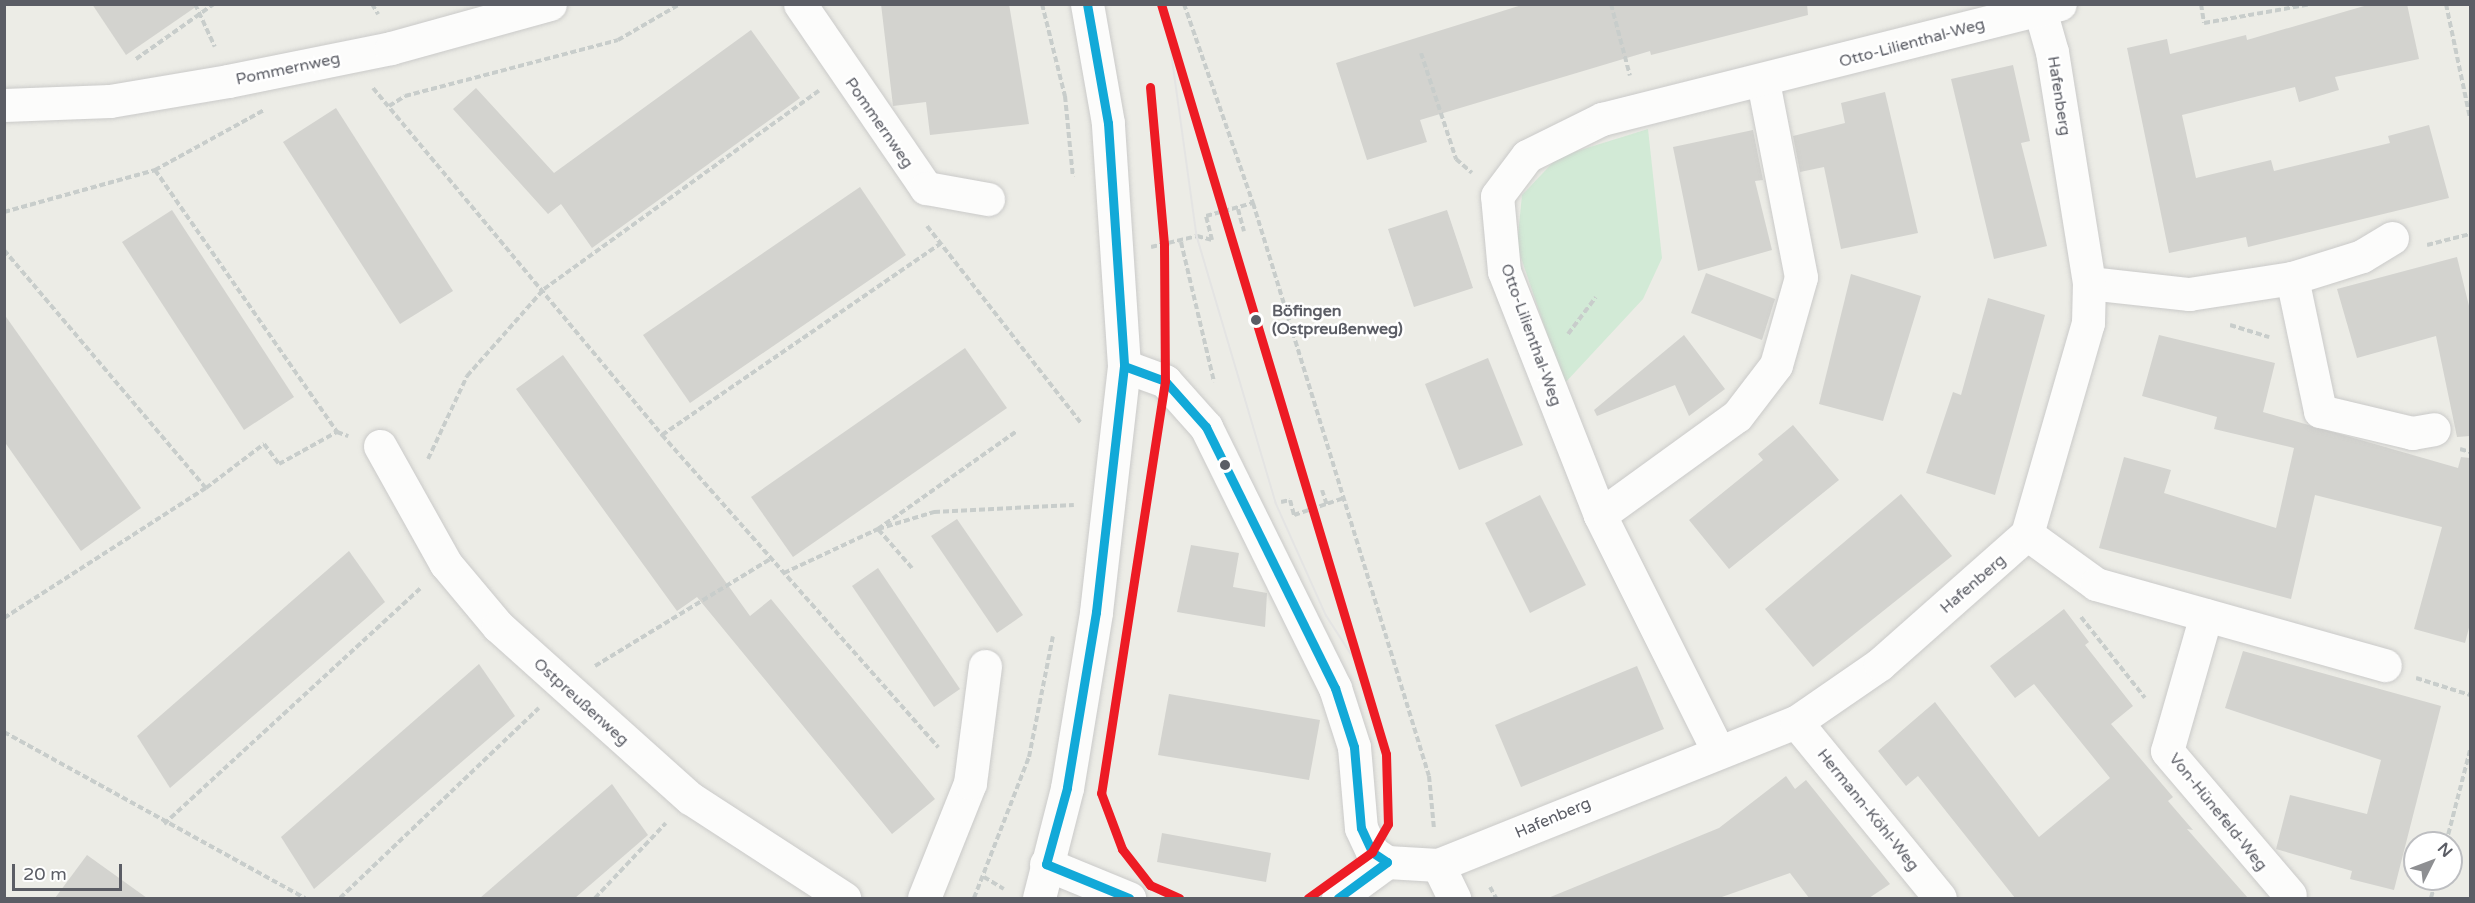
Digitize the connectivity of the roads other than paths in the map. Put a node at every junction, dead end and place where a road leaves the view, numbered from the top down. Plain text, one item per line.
1 (550, 4) edge
2 (800, 4) edge
3 (1087, 4) edge
4 (2050, 7) edge
5 (1763, 81) junction
6 (10, 96) edge
7 (988, 199) dead end
8 (2392, 238) road end
9 (2292, 278) junction
10 (2089, 283) junction
11 (1124, 366) junction
12 (2434, 429) dead end
13 (380, 446) road end
14 (1600, 515) junction
15 (2027, 534) junction
16 (2206, 615) junction
17 (2385, 665) road end
18 (985, 666) dead end
19 (1796, 722) junction
20 (1717, 749) junction
21 (1387, 862) junction
22 (1046, 864) junction
23 (1438, 866) junction
24 (2290, 895) dead end
25 (844, 898) edge
26 (924, 898) edge
27 (1039, 898) edge
28 (1129, 898) edge
29 (1338, 898) edge
30 (1454, 898) edge
31 (1940, 898) edge

1 - 6 street, Pommernweg
2 - 7 street, Pommernweg
3 - 11 street
4 - 5 street, Otto-Lilienthal-Weg
4 - 10 street, Hafenberg
5 - 14 street
5 - 14 street, Otto-Lilienthal-Weg
8 - 9 street
9 - 10 street
9 - 12 street
10 - 15 street, Hafenberg
11 - 21 street
11 - 22 street
13 - 25 street, Ostpreußenweg
14 - 20 street, Otto-Lilienthal-Weg
15 - 16 street
15 - 19 street, Hafenberg
16 - 17 street
16 - 24 street, Von-Hünefeld-Weg
18 - 26 street
19 - 20 street, Hafenberg
19 - 31 street, Hermann-Köhl-Weg
20 - 23 street, Hafenberg
21 - 23 street
21 - 29 street
22 - 27 street
22 - 28 street
23 - 30 street

